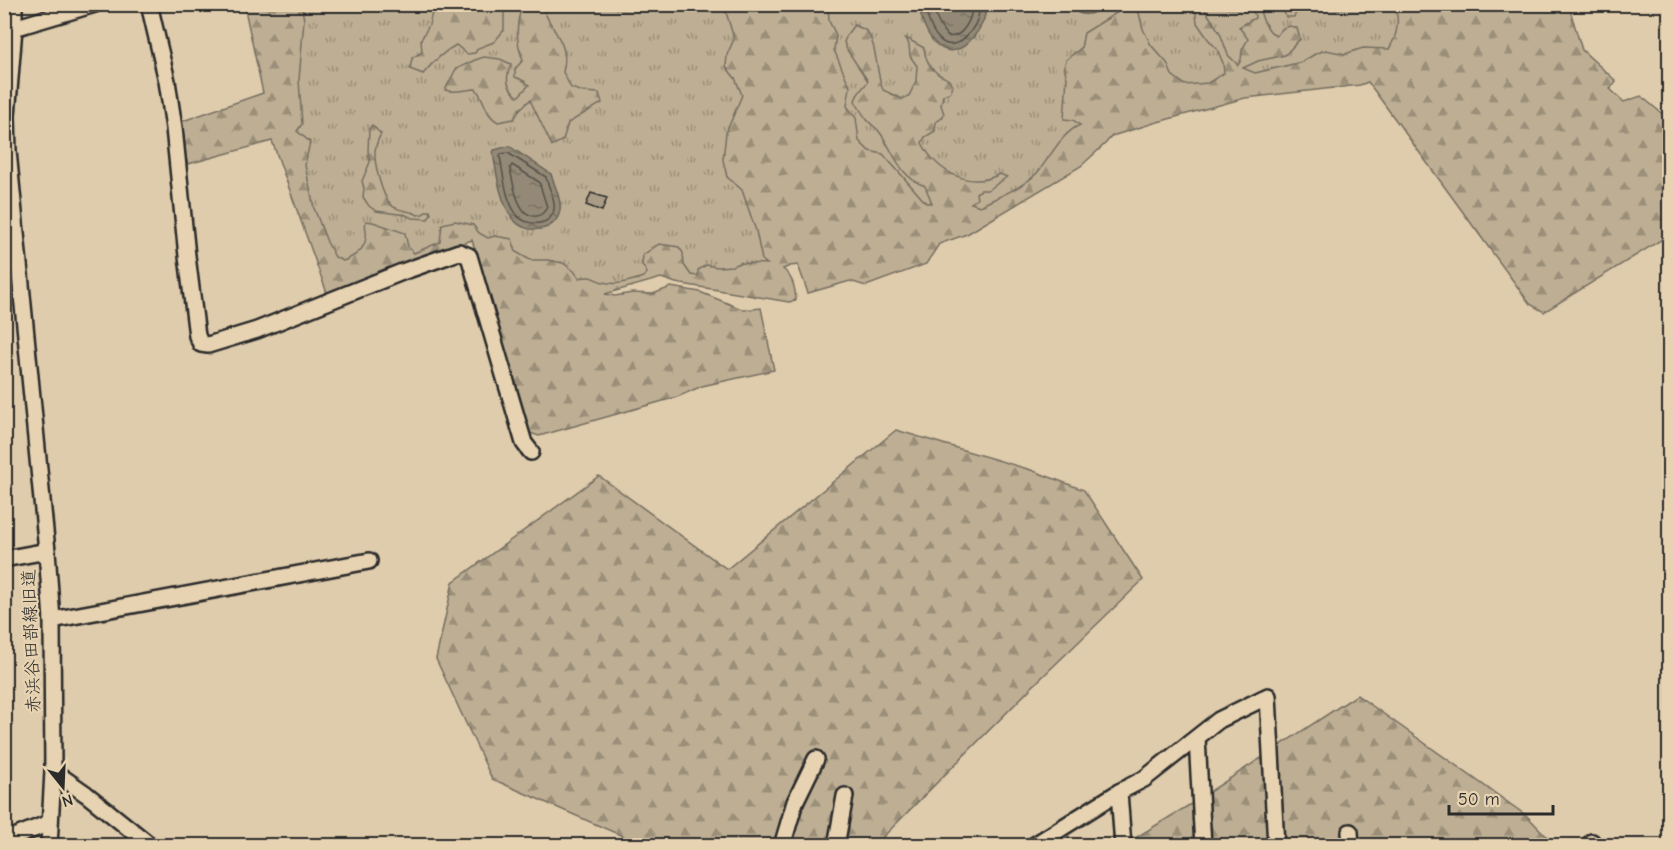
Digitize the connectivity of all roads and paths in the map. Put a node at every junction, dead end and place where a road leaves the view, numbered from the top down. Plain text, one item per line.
1 (14, 4) edge
2 (95, 4) edge
3 (149, 4) edge
4 (9, 28) edge
5 (5, 116) edge
6 (531, 452) dead end
7 (47, 551) junction
8 (4, 559) edge
9 (369, 561) dead end
10 (52, 620) junction
11 (1197, 738) junction
12 (816, 759) dead end
13 (53, 771) junction
14 (1119, 792) junction
15 (845, 796) dead end
16 (49, 823) junction
17 (4, 841) edge
18 (49, 846) edge
19 (150, 846) edge
20 (782, 846) edge
21 (836, 846) edge
22 (1033, 846) edge
23 (1123, 846) edge
24 (1203, 846) edge
25 (1276, 846) edge

1 - 4 street, 赤浜谷田部線旧道
2 - 4 street
3 - 6 street
4 - 5 street, 赤浜谷田部線旧道
5 - 7 street, 赤浜谷田部線旧道
7 - 8 street
7 - 10 street, 赤浜谷田部線旧道
9 - 10 street
10 - 13 street, 赤浜谷田部線旧道
11 - 14 street
11 - 24 street
11 - 25 street
12 - 20 street
13 - 16 street, 赤浜谷田部線旧道
13 - 19 street
14 - 22 street
14 - 23 street
15 - 21 street
16 - 17 street
16 - 18 street, 赤浜谷田部線旧道

